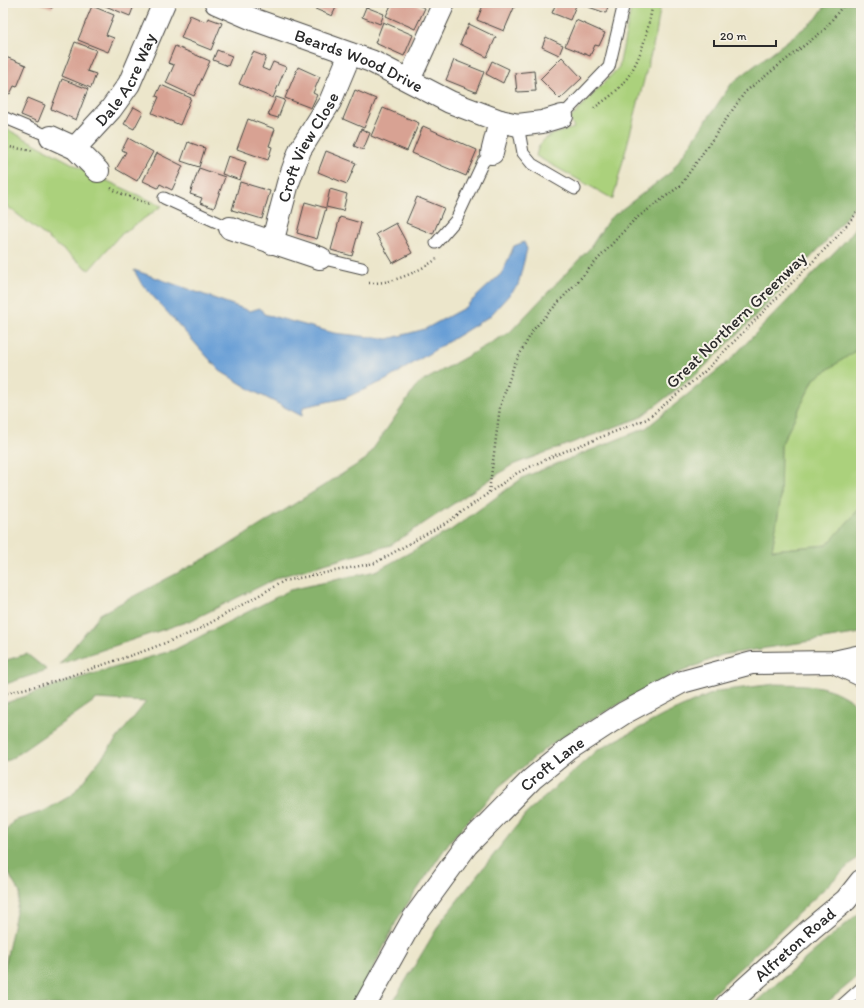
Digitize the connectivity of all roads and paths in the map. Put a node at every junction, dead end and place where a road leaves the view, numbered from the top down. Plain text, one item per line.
1 (164, 3) edge
2 (216, 3) edge
3 (444, 3) edge
4 (624, 3) edge
5 (653, 3) edge
6 (844, 3) edge
7 (350, 54) junction
8 (409, 80) junction
9 (592, 110) dead end
10 (562, 116) joint
11 (3, 117) edge
12 (509, 123) junction
13 (46, 144) junction
14 (3, 146) edge
15 (75, 148) junction
16 (492, 153) joint
17 (103, 178) joint
18 (575, 190) dead end
19 (164, 198) dead end
20 (151, 206) dead end
21 (861, 208) edge
22 (230, 228) joint
23 (272, 243) junction
24 (436, 243) dead end
25 (442, 256) dead end
26 (320, 258) joint
27 (362, 268) dead end
28 (366, 282) dead end
29 (489, 493) junction
30 (861, 656) edge
31 (834, 662) junction
32 (861, 675) edge
33 (3, 694) edge
34 (861, 882) edge
35 (861, 988) edge
36 (365, 1005) edge
37 (727, 1005) edge
38 (842, 1005) edge

1 - 15 main road, Dale Acre Way
2 - 7 main road, Beards Wood Drive
3 - 8 main road
4 - 10 lane
5 - 9 path
6 - 29 path
7 - 8 main road, Beards Wood Drive
7 - 23 main road, Croft View Close
8 - 12 main road, Beards Wood Drive
10 - 12 main road, Beards Wood Drive
11 - 13 lane
12 - 16 main road
12 - 18 lane
13 - 14 path
13 - 15 main road
15 - 17 main road
16 - 24 lane
17 - 20 path
19 - 22 lane
21 - 29 path, Great Northern Greenway
22 - 23 main road
23 - 26 main road
25 - 28 path
26 - 27 lane
29 - 33 path, Great Northern Greenway
30 - 31 main road, Croft Lane
31 - 32 main road, Croft Lane
31 - 36 main road, Croft Lane
34 - 37 main road, Alfreton Road
35 - 38 lane

